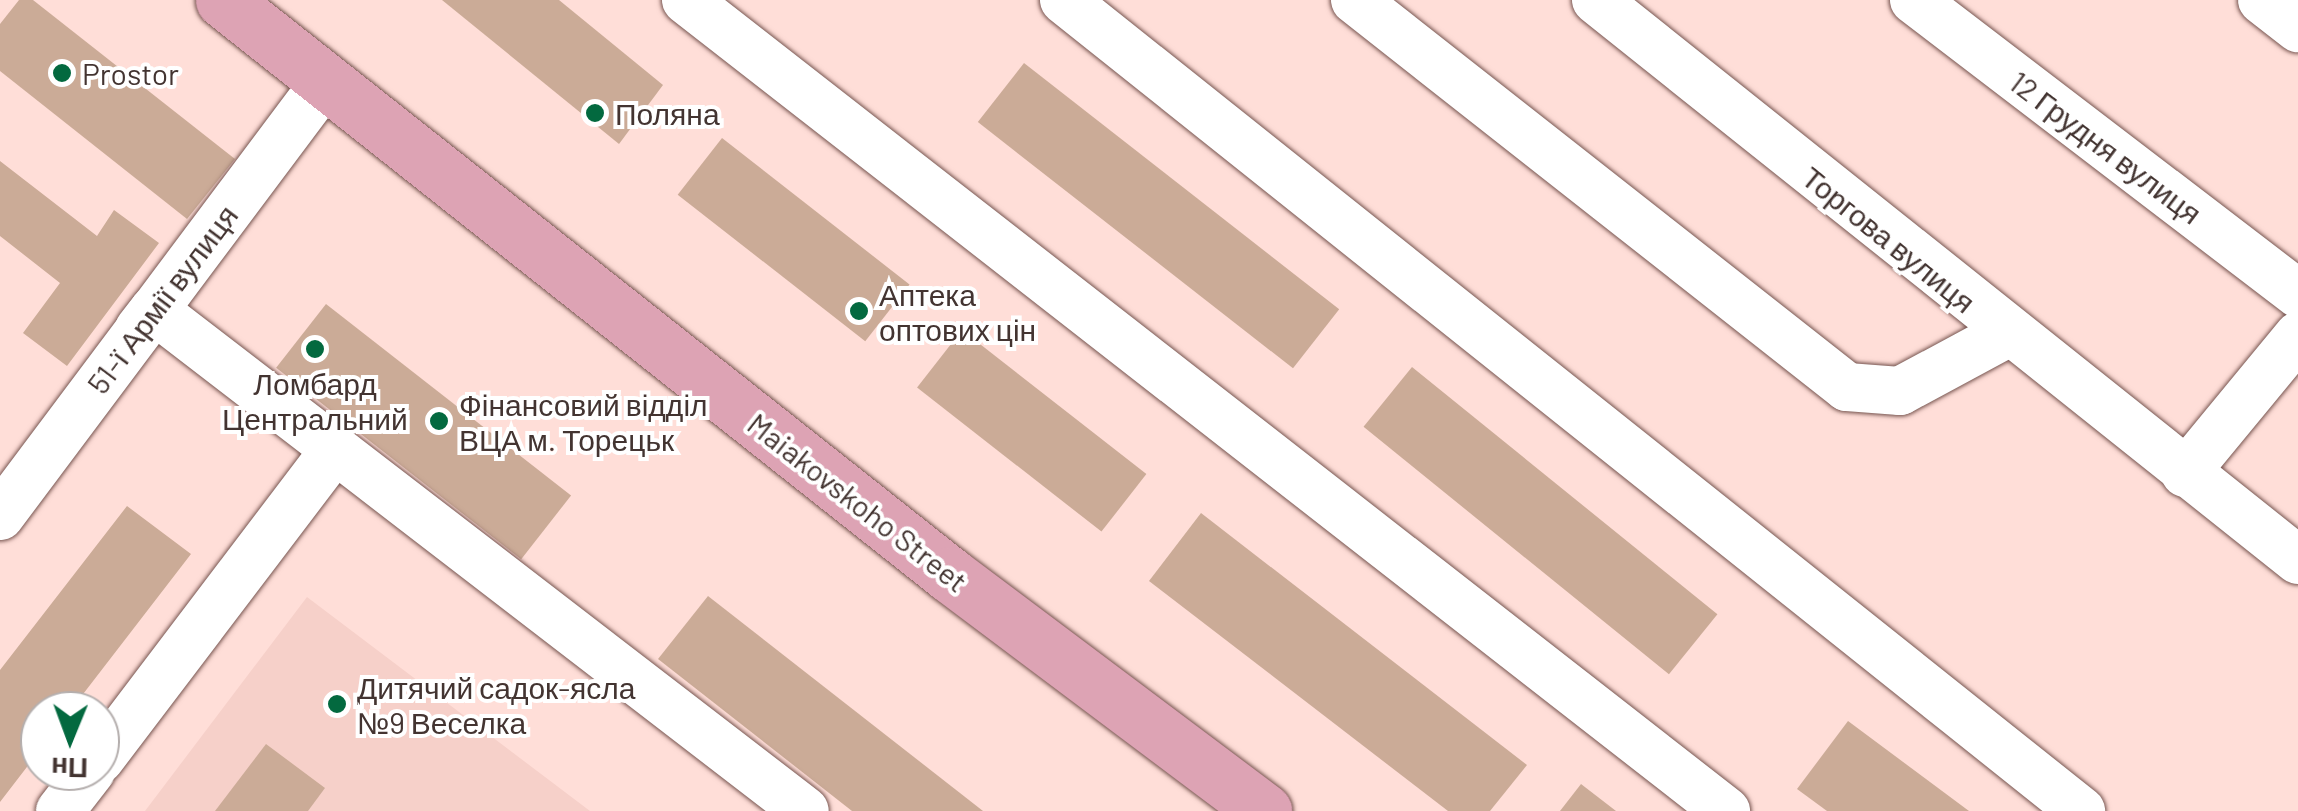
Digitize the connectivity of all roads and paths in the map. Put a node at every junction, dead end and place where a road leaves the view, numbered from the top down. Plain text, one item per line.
1 (223, 0) edge
2 (686, 0) edge
3 (1064, 0) edge
4 (1355, 0) edge
5 (1596, 0) edge
6 (1914, 0) edge
7 (2262, 0) edge
8 (2298, 28) edge
9 (325, 82) junction
10 (2298, 294) edge
11 (146, 320) junction
12 (2006, 334) junction
13 (2298, 336) edge
14 (334, 451) junction
15 (2185, 472) junction
16 (0, 516) edge
17 (2298, 560) edge
18 (120, 733) edge
19 (76, 791) edge
20 (60, 811) edge
21 (804, 811) edge
22 (1264, 811) edge
23 (1726, 811) edge
24 (2082, 811) edge

1 - 9 main road, Maiakovskoho Street
2 - 23 street
3 - 24 street
4 - 12 street
5 - 12 street, Торгова вулиця
6 - 10 street, 12 Грудня вулиця
7 - 8 street
9 - 11 street, 51-ї Армії вулиця
9 - 22 main road, Maiakovskoho Street
11 - 14 street
11 - 16 street, 51-ї Армії вулиця
12 - 15 street, Торгова вулиця
13 - 15 street
14 - 18 street
14 - 21 street
15 - 17 street, Торгова вулиця
19 - 20 street

